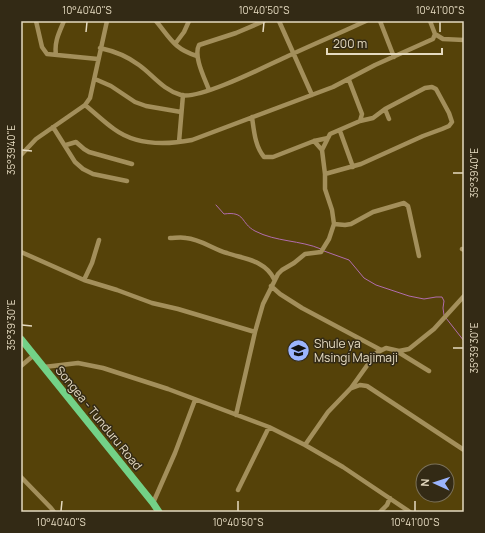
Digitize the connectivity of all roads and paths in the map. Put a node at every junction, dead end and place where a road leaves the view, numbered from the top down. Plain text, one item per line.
1 (36, 21) edge
2 (64, 21) edge
3 (107, 21) edge
4 (156, 21) edge
5 (189, 21) edge
6 (264, 21) edge
7 (279, 21) edge
8 (366, 21) edge
9 (380, 21) edge
10 (430, 21) edge
11 (254, 23) edge
12 (435, 34) junction
13 (464, 40) edge
14 (175, 44) junction
15 (100, 48) junction
16 (294, 53) junction
17 (56, 55) junction
18 (197, 56) junction
19 (394, 57) junction
20 (98, 59) junction
21 (95, 79) junction
22 (349, 80) junction
23 (209, 90) junction
24 (183, 95) junction
25 (312, 95) junction
26 (85, 105) junction
27 (385, 109) junction
28 (181, 112) junction
29 (362, 114) junction
30 (252, 117) junction
31 (373, 118) junction
32 (390, 119) dead end
33 (360, 121) junction
34 (53, 127) junction
35 (340, 131) junction
36 (328, 138) junction
37 (314, 140) junction
38 (179, 142) junction
39 (66, 145) junction
40 (322, 150) junction
41 (21, 155) edge
42 (132, 164) dead end
43 (352, 167) junction
44 (325, 174) junction
45 (127, 181) dead end
46 (334, 224) junction
47 (170, 238) dead end
48 (100, 240) dead end
49 (21, 252) edge
50 (419, 256) dead end
51 (274, 279) junction
52 (84, 280) junction
53 (271, 286) junction
54 (464, 296) edge
55 (255, 332) junction
56 (21, 339) edge
57 (381, 350) junction
58 (396, 351) junction
59 (34, 355) junction
60 (21, 366) edge
61 (44, 367) junction
62 (429, 371) dead end
63 (351, 388) junction
64 (195, 400) junction
65 (236, 415) junction
66 (269, 427) junction
67 (305, 445) junction
68 (464, 450) edge
69 (21, 477) edge
70 (238, 490) dead end
71 (390, 498) junction
72 (153, 503) junction
73 (54, 512) edge
74 (159, 512) edge
75 (380, 512) edge
76 (410, 512) edge

1 - 17 street
2 - 17 street
3 - 15 street
4 - 14 street
5 - 14 street
6 - 11 street
7 - 16 street
8 - 16 street
9 - 19 street
10 - 12 street
11 - 18 street
12 - 13 street
12 - 19 street
14 - 18 street
15 - 20 street
15 - 24 street
16 - 23 street
16 - 25 street
17 - 20 street
18 - 23 street
19 - 22 street
20 - 21 street
21 - 26 street
21 - 28 street
22 - 25 street
22 - 29 street
23 - 24 street
24 - 28 street
25 - 30 street
26 - 34 street
26 - 38 street
27 - 31 street
27 - 32 street
27 - 43 street
28 - 38 street
29 - 31 street
29 - 33 street
30 - 37 street
30 - 38 street
31 - 33 street
33 - 35 street
34 - 39 street
34 - 41 street
35 - 36 street
35 - 43 street
36 - 37 street
36 - 40 street
37 - 40 street
39 - 42 street
39 - 45 street
40 - 44 street
43 - 44 street
44 - 46 street
46 - 50 street
46 - 51 street
47 - 51 street
48 - 52 street
49 - 52 street
51 - 53 street
52 - 55 street
53 - 55 street
53 - 57 street
54 - 58 street
55 - 65 street
56 - 59 highway, Songea - Tunduru Road
57 - 58 street
57 - 63 street
58 - 62 street
59 - 60 street
59 - 61 highway, Songea - Tunduru Road
61 - 64 street
61 - 72 highway, Songea - Tunduru Road
63 - 67 street
63 - 68 street
64 - 65 street
64 - 72 street
65 - 66 street
66 - 67 street
66 - 70 street
67 - 71 street
69 - 73 street
71 - 75 street
71 - 76 street
72 - 74 highway, Songea - Tunduru Road

